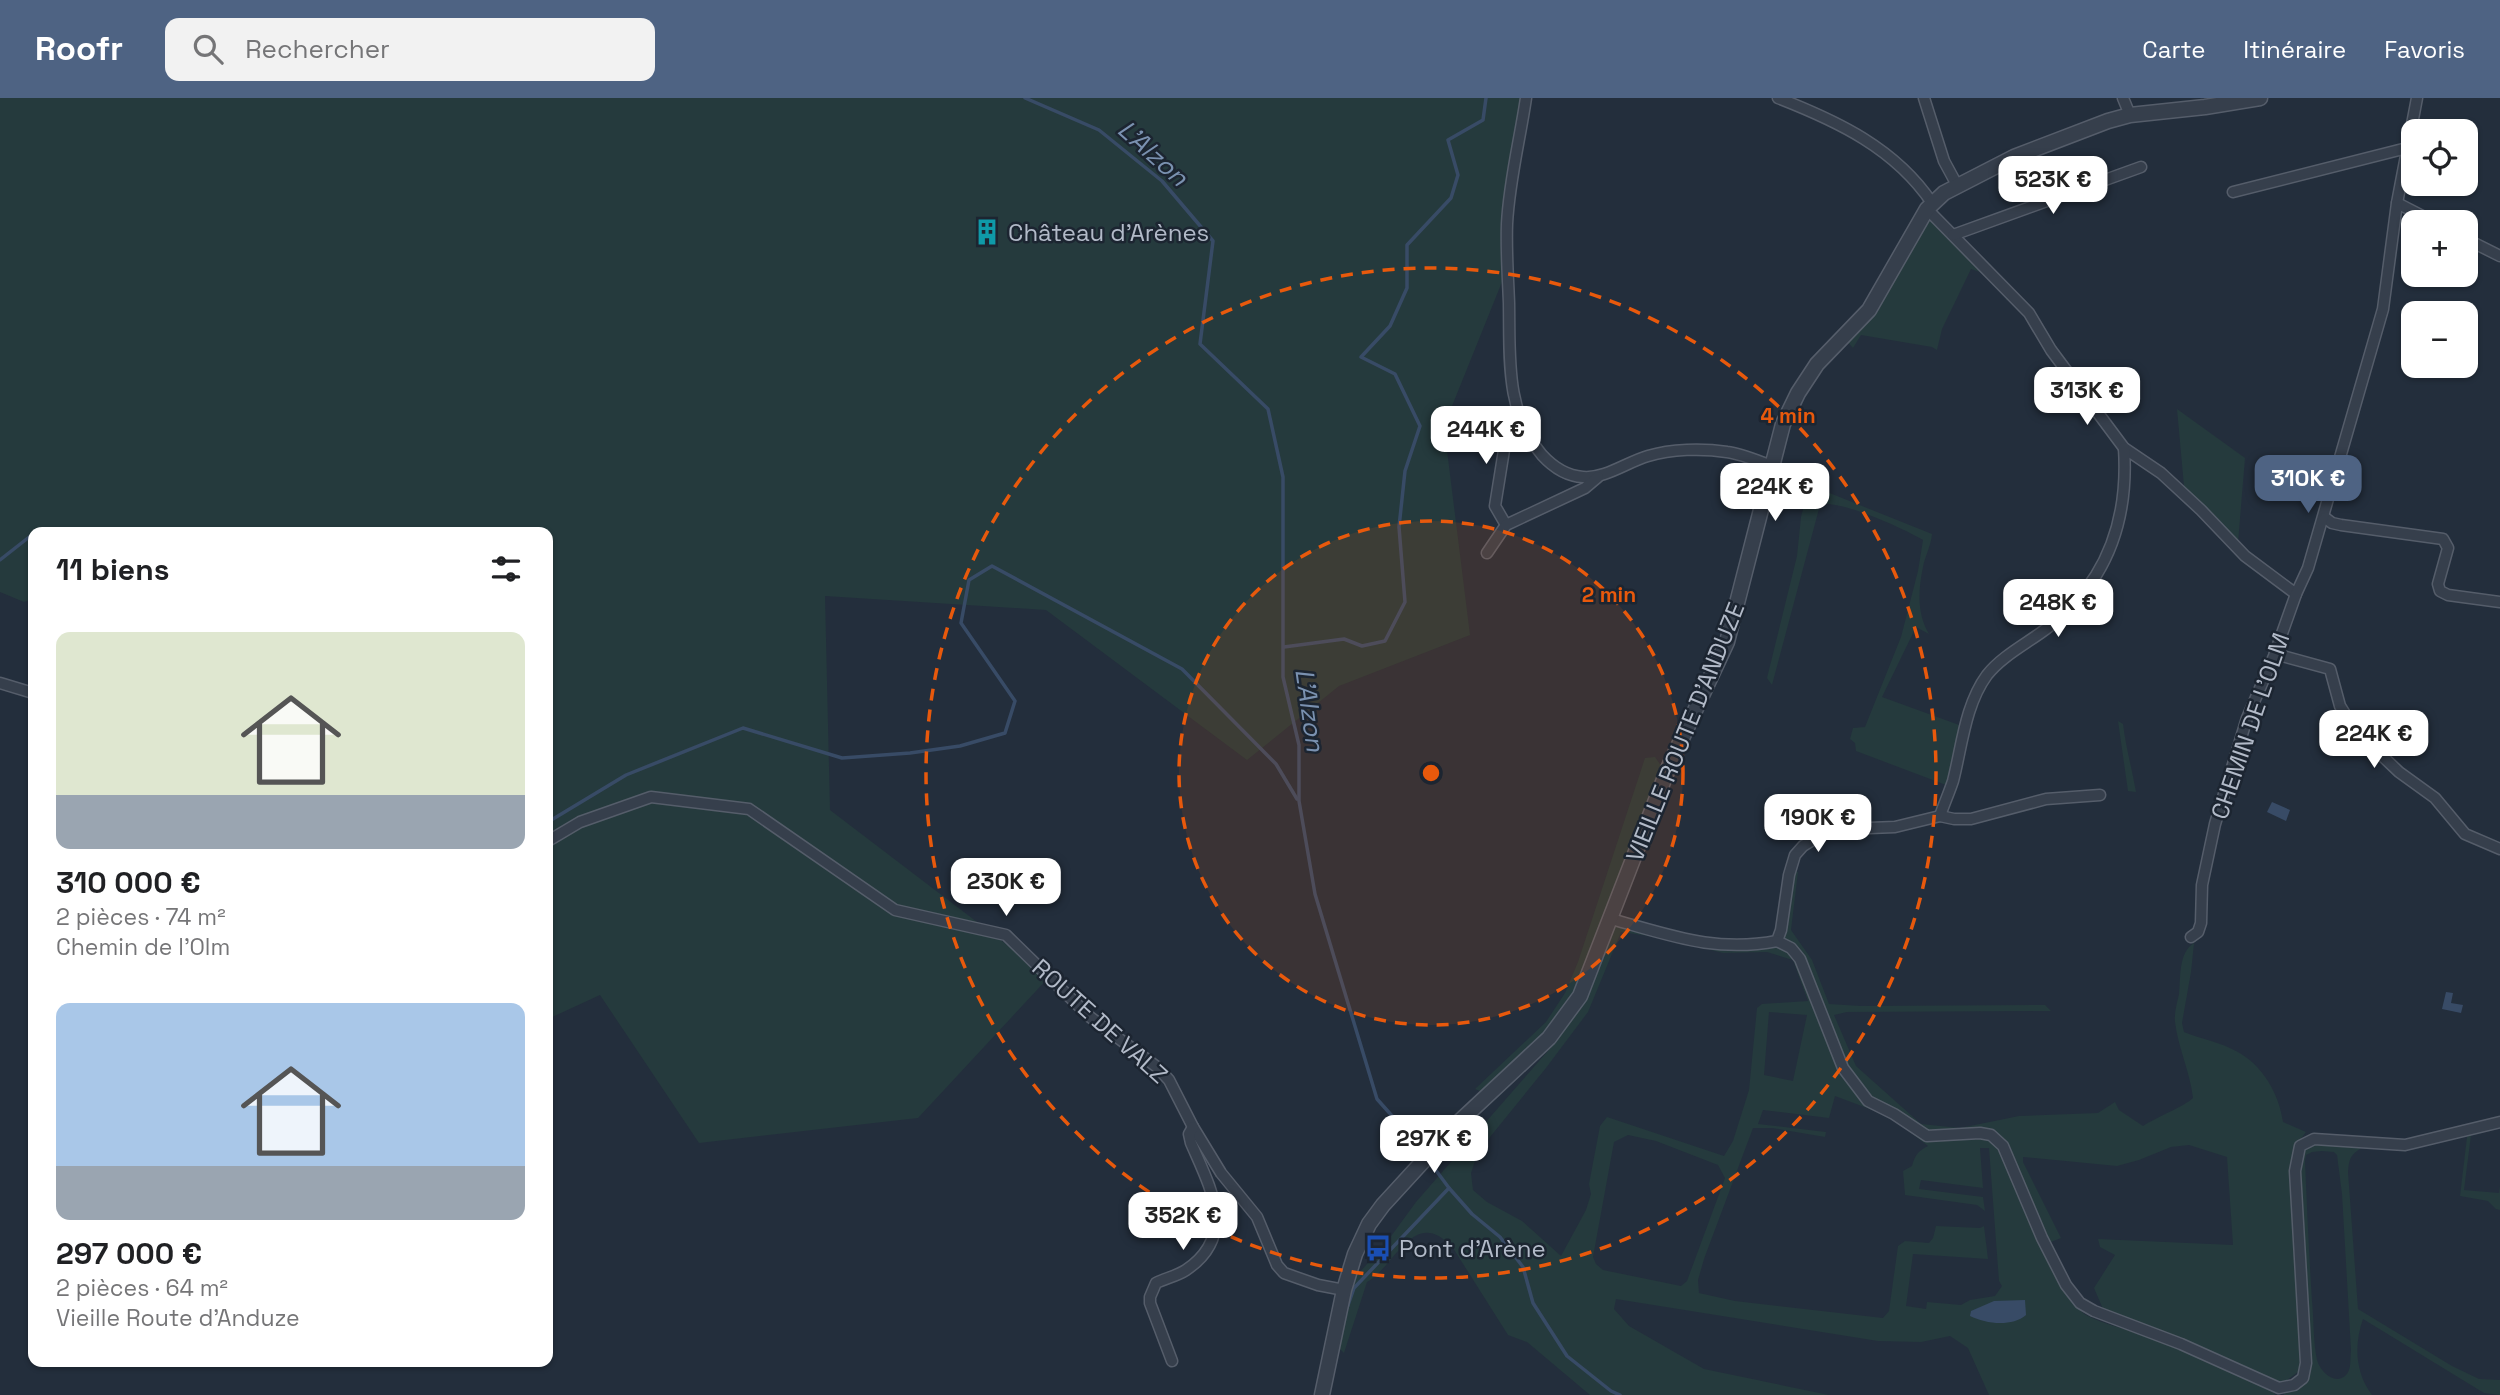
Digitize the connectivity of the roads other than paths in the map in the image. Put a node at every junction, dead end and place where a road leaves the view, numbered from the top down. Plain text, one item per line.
1 (1526, 98) edge
2 (1778, 98) edge
3 (1924, 98) edge
4 (2123, 98) edge
5 (2260, 98) edge
6 (2417, 98) edge
7 (2130, 115) junction
8 (2413, 119) edge
9 (2401, 150) edge
10 (2141, 167) dead end
11 (2401, 181) edge
12 (1957, 185) junction
13 (2233, 192) dead end
14 (2397, 203) junction
15 (1930, 206) junction
16 (2411, 210) edge
17 (1953, 235) junction
18 (2478, 245) edge
19 (2500, 256) edge
20 (1517, 411) junction
21 (2124, 448) junction
22 (1772, 466) junction
23 (1600, 475) junction
24 (2324, 517) junction
25 (1506, 525) junction
26 (1487, 553) dead end
27 (2296, 594) junction
28 (2500, 602) edge
29 (2275, 654) junction
30 (0, 683) edge
31 (28, 691) edge
32 (2100, 795) dead end
33 (1940, 816) junction
34 (553, 838) edge
35 (2500, 849) edge
36 (1611, 919) junction
37 (2191, 937) dead end
38 (1777, 941) junction
39 (2500, 1122) edge
40 (1193, 1127) junction
41 (1344, 1290) junction
42 (1172, 1361) dead end
43 (1322, 1395) edge

1 - 20 street
2 - 15 street
3 - 12 street
4 - 7 street
5 - 7 street, VIEILLE ROUTE D'ANDUZE
6 - 8 street, CHEMIN DE L'OLM
7 - 12 street, VIEILLE ROUTE D'ANDUZE
9 - 13 street
10 - 17 street
11 - 14 street, CHEMIN DE L'OLM
12 - 15 street, VIEILLE ROUTE D'ANDUZE
14 - 16 street
14 - 24 street, CHEMIN DE L'OLM
15 - 17 street
15 - 22 street, VIEILLE ROUTE D'ANDUZE
17 - 21 street
18 - 19 street
20 - 23 street
20 - 25 street
21 - 27 street
21 - 33 street
22 - 23 street
22 - 36 street, VIEILLE ROUTE D'ANDUZE
23 - 25 street
24 - 27 street, CHEMIN DE L'OLM
24 - 28 street
25 - 26 street
27 - 29 street, CHEMIN DE L'OLM
29 - 35 street
29 - 37 street, CHEMIN DE L'OLM
30 - 31 street
32 - 33 street
33 - 38 street
34 - 40 street, ROUTE DE VALZ
36 - 38 street
36 - 41 street, VIEILLE ROUTE D'ANDUZE
38 - 39 street
40 - 41 street, ROUTE DE VALZ
40 - 42 street
41 - 43 street, VIEILLE ROUTE D'ANDUZE

